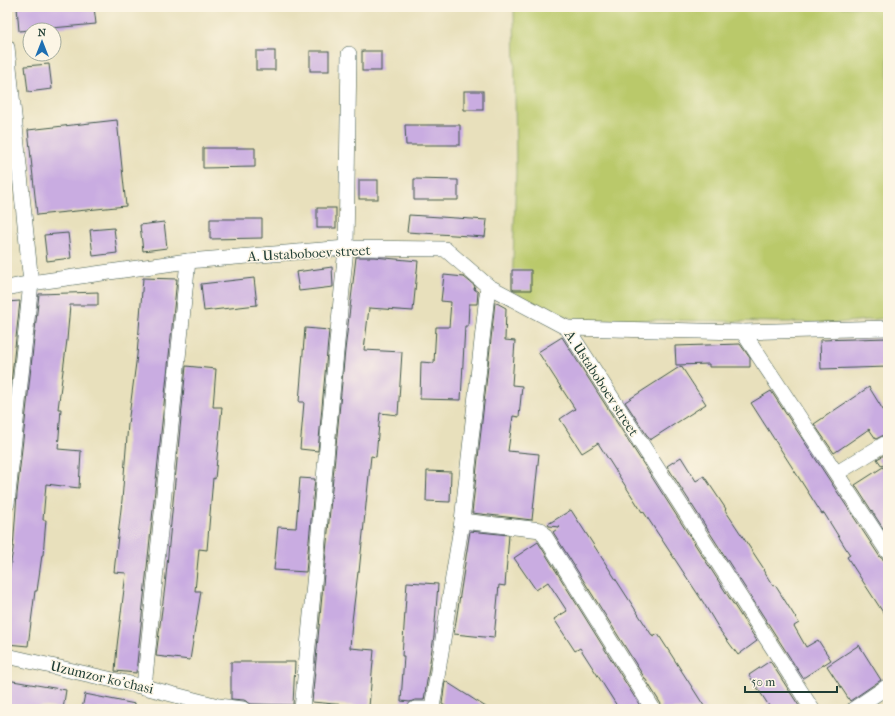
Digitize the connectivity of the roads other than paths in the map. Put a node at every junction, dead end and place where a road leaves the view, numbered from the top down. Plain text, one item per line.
1 (7, 47) edge
2 (349, 54) dead end
3 (346, 248) junction
4 (188, 261) junction
5 (31, 282) junction
6 (488, 286) junction
7 (7, 288) edge
8 (567, 328) junction
9 (888, 328) edge
10 (743, 332) junction
11 (888, 442) edge
12 (836, 473) junction
13 (7, 504) edge
14 (462, 521) junction
15 (888, 552) edge
16 (7, 656) edge
17 (888, 686) edge
18 (144, 687) junction
19 (218, 708) edge
20 (433, 708) edge
21 (243, 709) edge
22 (302, 709) edge
23 (415, 709) edge
24 (652, 709) edge
25 (812, 709) edge
26 (854, 709) edge

1 - 5 street
2 - 3 street
3 - 4 street, A. Ustaboboev street
3 - 6 street, A. Ustaboboev street
3 - 22 street
4 - 5 street, A. Ustaboboev street
4 - 18 street
5 - 7 street, A. Ustaboboev street
5 - 13 street
6 - 8 street, A. Ustaboboev street
6 - 14 street
8 - 10 street
8 - 25 street, A. Ustaboboev street
9 - 10 street
10 - 12 street
11 - 12 street
12 - 15 street
14 - 20 street
14 - 24 street
16 - 18 street, Uzumzor ko'chasi
17 - 26 street
18 - 19 street, Uzumzor ko'chasi
19 - 21 street, Uzumzor ko'chasi
20 - 23 street

